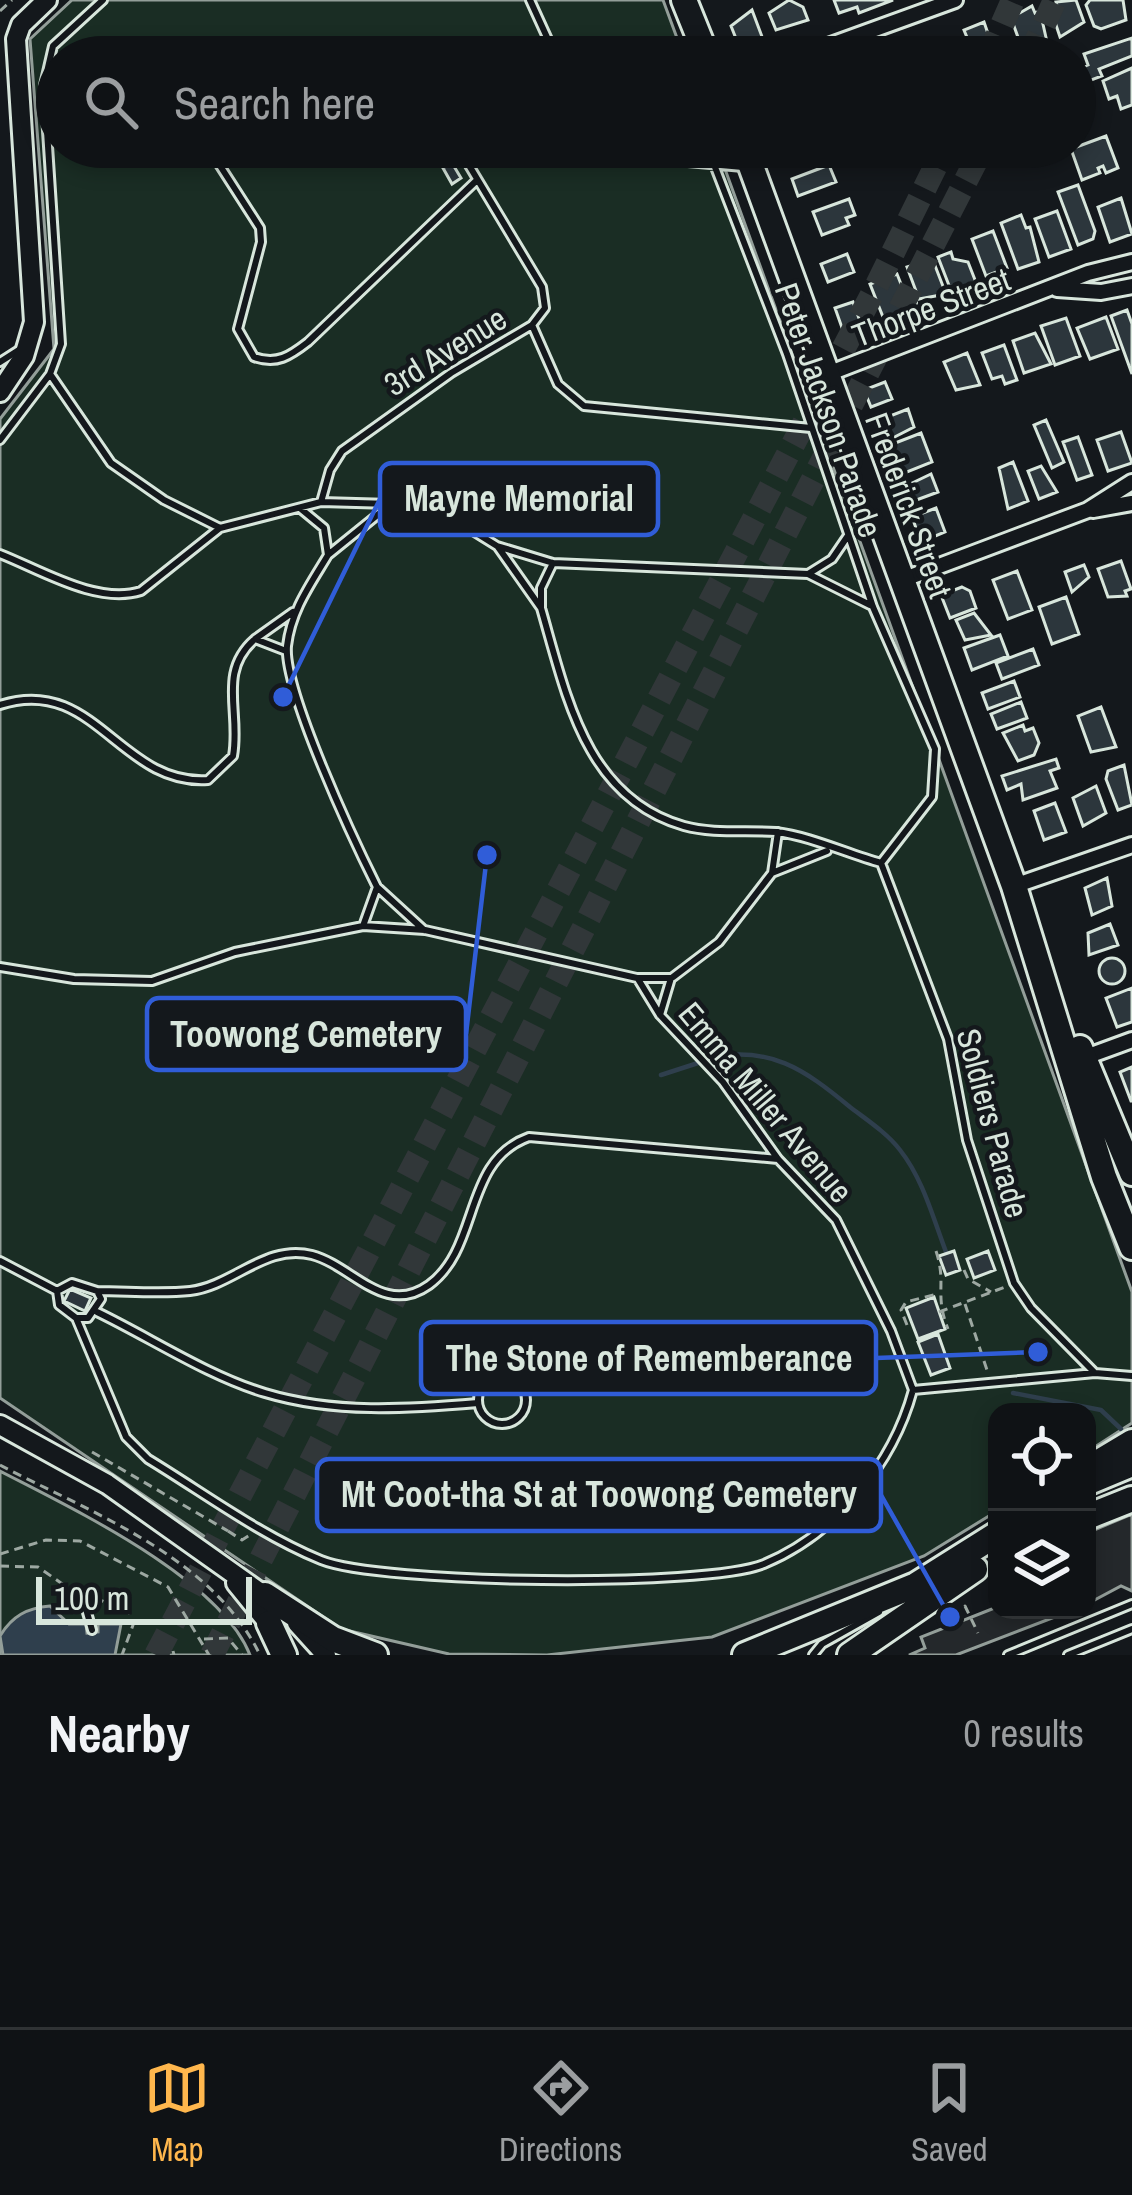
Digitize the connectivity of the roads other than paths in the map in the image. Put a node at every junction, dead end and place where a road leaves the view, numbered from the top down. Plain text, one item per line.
1 (47, 0) edge
2 (103, 0) edge
3 (530, 0) edge
4 (684, 0) edge
5 (955, 0) edge
6 (935, 3) edge
7 (912, 7) edge
8 (64, 36) edge
9 (546, 36) edge
10 (699, 36) edge
11 (846, 36) edge
12 (8, 38) edge
13 (49, 168) edge
14 (222, 168) edge
15 (469, 168) edge
16 (715, 168) edge
17 (752, 168) edge
18 (476, 181) junction
19 (1132, 262) edge
20 (1132, 286) edge
21 (1057, 289) junction
22 (532, 325) junction
23 (29, 345) junction
24 (0, 362) edge
25 (50, 374) junction
26 (825, 375) junction
27 (0, 392) edge
28 (811, 428) junction
29 (0, 440) edge
30 (1132, 482) edge
31 (321, 502) junction
32 (1132, 503) edge
33 (392, 504) junction
34 (301, 509) junction
35 (1088, 510) junction
36 (220, 528) junction
37 (848, 536) junction
38 (497, 546) junction
39 (0, 554) edge
40 (328, 555) junction
41 (553, 563) junction
42 (808, 574) junction
43 (902, 580) junction
44 (541, 608) junction
45 (874, 608) junction
46 (294, 610) junction
47 (255, 639) junction
48 (286, 651) junction
49 (0, 705) edge
50 (778, 832) junction
51 (1132, 845) edge
52 (830, 849) junction
53 (881, 863) junction
54 (772, 873) junction
55 (1014, 886) junction
56 (377, 887) junction
57 (364, 926) junction
58 (424, 930) junction
59 (0, 967) edge
60 (637, 978) junction
61 (671, 978) junction
62 (660, 1015) junction
63 (1132, 1040) edge
64 (1083, 1058) junction
65 (778, 1159) junction
66 (1132, 1173) edge
67 (1132, 1211) edge
68 (1132, 1247) edge
69 (0, 1261) edge
70 (97, 1291) junction
71 (58, 1292) junction
72 (97, 1312) junction
73 (76, 1318) junction
74 (1095, 1373) junction
75 (1132, 1376) edge
76 (913, 1390) junction
77 (478, 1403) junction
78 (0, 1425) edge
79 (1132, 1442) edge
80 (1096, 1463) edge
81 (1132, 1464) edge
82 (1096, 1479) edge
83 (1132, 1484) edge
84 (1096, 1496) edge
85 (1132, 1499) edge
86 (1096, 1513) edge
87 (988, 1540) edge
88 (988, 1560) edge
89 (225, 1570) junction
90 (934, 1575) junction
91 (988, 1579) edge
92 (82, 1595) dead end
93 (265, 1595) junction
94 (1132, 1604) edge
95 (269, 1623) joint
96 (1132, 1629) edge
97 (92, 1630) dead end
98 (287, 1655) edge
99 (326, 1655) edge
100 (375, 1655) edge
101 (745, 1655) edge
102 (812, 1655) edge
103 (853, 1655) edge
104 (1008, 1655) edge
105 (1068, 1655) edge

1 - 12 main road
2 - 8 lane
3 - 9 lane
4 - 10 highway
5 - 6 street
6 - 7 street
7 - 11 street
12 - 23 main road
13 - 25 lane
14 - 18 lane
15 - 18 lane
16 - 28 lane, Peter Jackson Parade
17 - 26 highway, Frederick Street
18 - 22 lane
19 - 21 street, Thorpe Street
20 - 21 street, Thorpe Street
21 - 26 street, Thorpe Street
22 - 28 lane, 3rd Avenue
22 - 31 lane, 3rd Avenue
23 - 24 lane
23 - 27 main road
25 - 29 lane
25 - 36 lane
26 - 43 highway, Frederick Street
28 - 37 lane, Peter Jackson Parade
30 - 35 street
31 - 33 lane
31 - 34 lane
32 - 35 street
33 - 38 lane
33 - 40 lane
34 - 36 lane
34 - 40 lane
35 - 43 street
36 - 39 lane
37 - 42 lane
37 - 45 lane, Peter Jackson Parade
38 - 41 lane
38 - 44 lane
40 - 46 lane
41 - 42 lane
41 - 44 lane
42 - 45 lane
43 - 55 highway, Frederick Street
44 - 50 lane
45 - 53 lane, Peter Jackson Parade
46 - 47 lane
46 - 48 lane
47 - 48 lane
47 - 49 lane
48 - 56 lane
50 - 52 lane
50 - 54 lane
51 - 55 street
52 - 53 lane
52 - 54 lane
53 - 74 lane, Soldiers Parade
54 - 61 lane
55 - 64 highway, Frederick Street
55 - 68 highway, Frederick Street
56 - 57 lane
56 - 58 lane
57 - 58 lane
57 - 59 lane
58 - 60 lane
60 - 61 lane
60 - 62 lane, Emma Miller Avenue
61 - 62 lane
62 - 65 lane, Emma Miller Avenue
63 - 64 street
64 - 66 highway, Frederick Street
64 - 67 highway
65 - 70 lane
65 - 76 lane, Emma Miller Avenue
69 - 71 lane
70 - 71 lane
70 - 72 lane
71 - 73 lane
72 - 73 lane
72 - 77 lane
73 - 76 lane
74 - 75 lane
74 - 76 lane
77 - 77 lane
78 - 89 main road
79 - 80 highway
81 - 82 highway
83 - 84 highway
85 - 86 highway
87 - 90 highway
88 - 103 highway
89 - 93 main road
89 - 95 main road
90 - 101 highway
90 - 102 lane
91 - 103 highway
92 - 97 lane
93 - 99 main road
93 - 100 highway
94 - 104 lane
95 - 98 highway
96 - 105 lane

